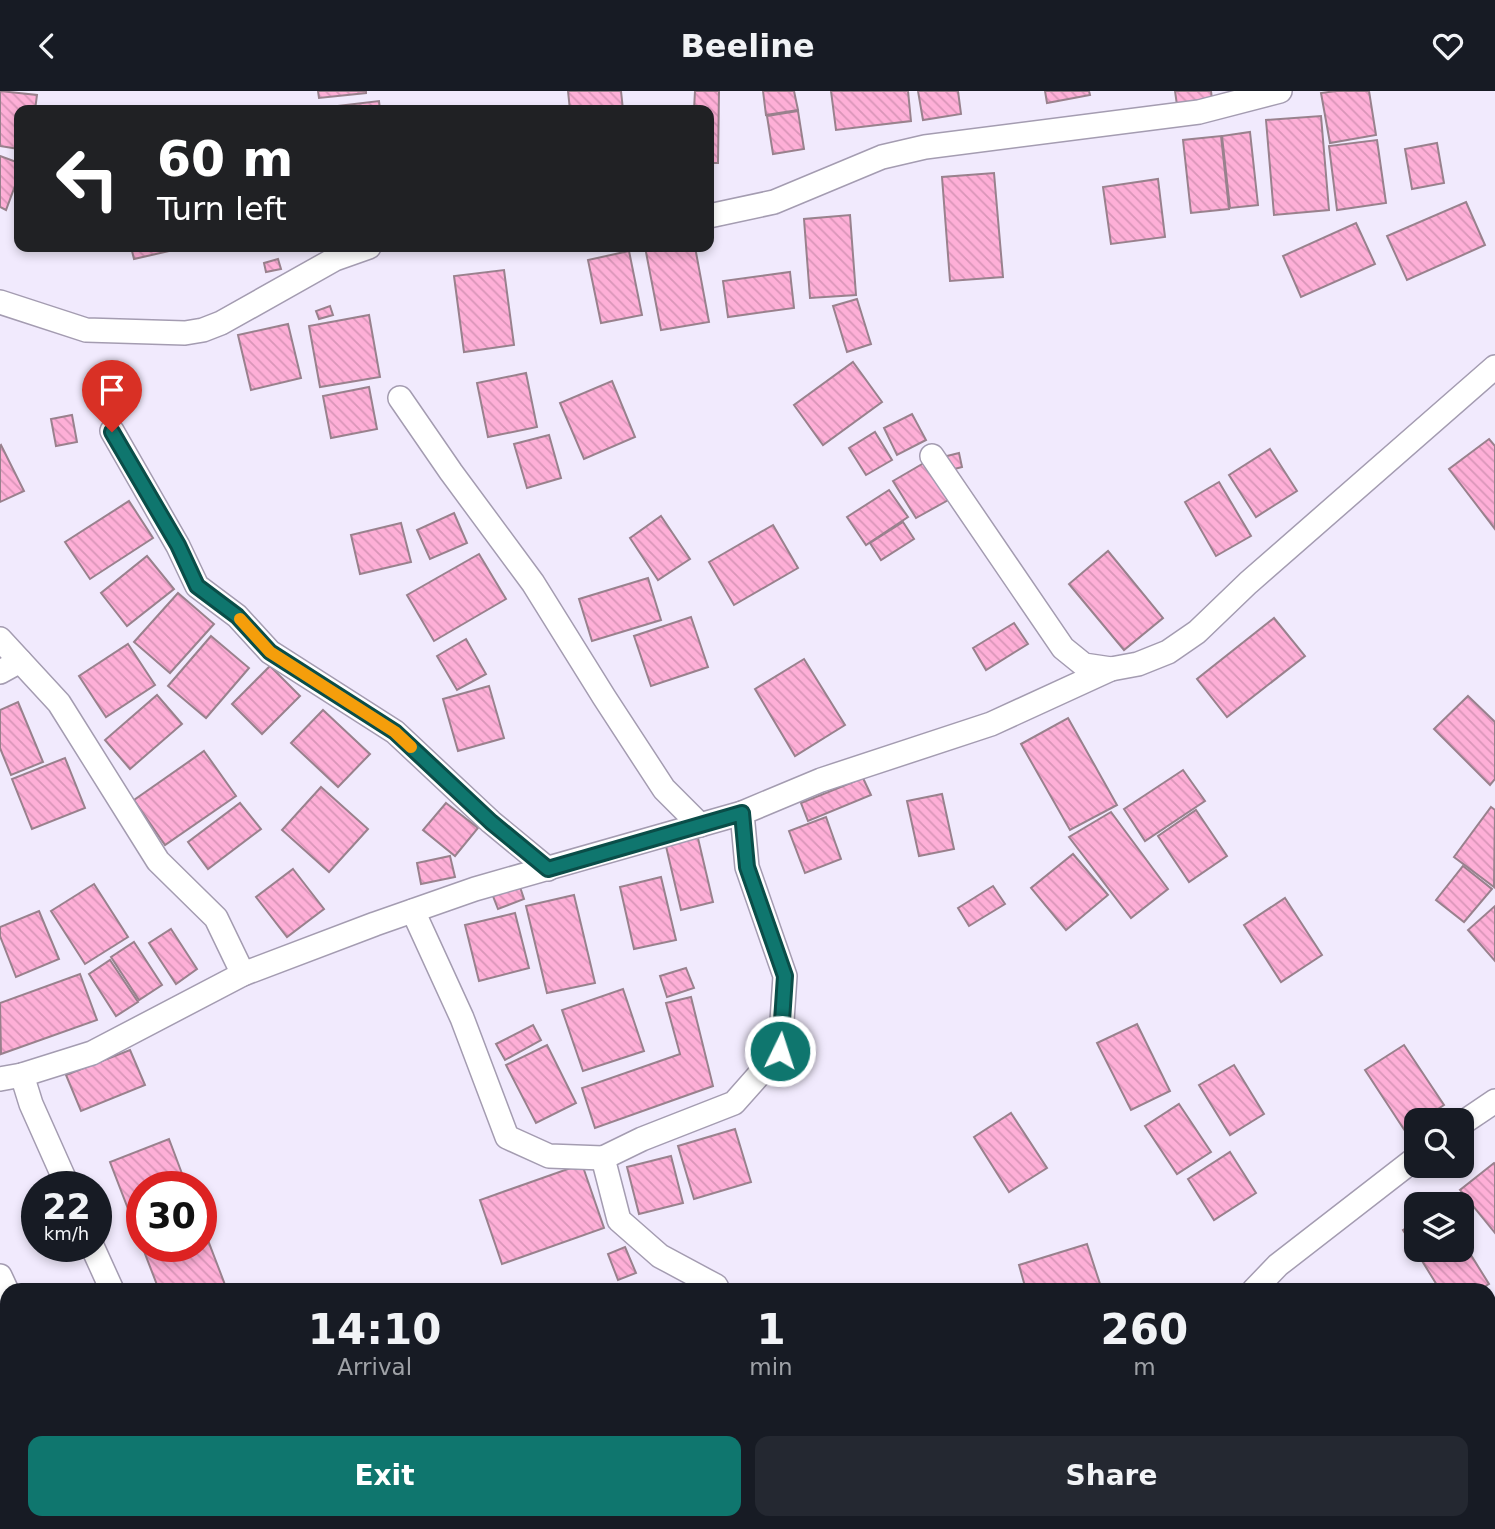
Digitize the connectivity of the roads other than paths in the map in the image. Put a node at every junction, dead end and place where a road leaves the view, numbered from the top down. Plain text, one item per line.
1 (1280, 91) edge
2 (714, 215) edge
3 (355, 252) edge
4 (0, 302) edge
5 (1495, 367) edge
6 (400, 398) dead end
7 (112, 432) dead end
8 (932, 456) dead end
9 (0, 639) edge
10 (10, 666) edge
11 (1111, 669) junction
12 (742, 813) junction
13 (700, 825) junction
14 (548, 869) junction
15 (413, 911) junction
16 (243, 974) junction
17 (11, 1077) edge
18 (1495, 1101) edge
19 (1474, 1115) edge
20 (603, 1158) junction
21 (1404, 1167) edge
22 (61, 1171) edge
23 (99, 1262) edge
24 (108, 1283) edge
25 (711, 1283) edge
26 (1261, 1283) edge

1 - 2 street
3 - 4 street
5 - 11 street
6 - 13 street
7 - 14 street
8 - 11 street
9 - 10 street
10 - 16 street
11 - 12 street
12 - 13 street
12 - 20 street
13 - 14 street
14 - 15 street
15 - 16 street
15 - 20 street
16 - 17 street
17 - 22 street
18 - 19 street
20 - 25 street
21 - 26 street
23 - 24 street

